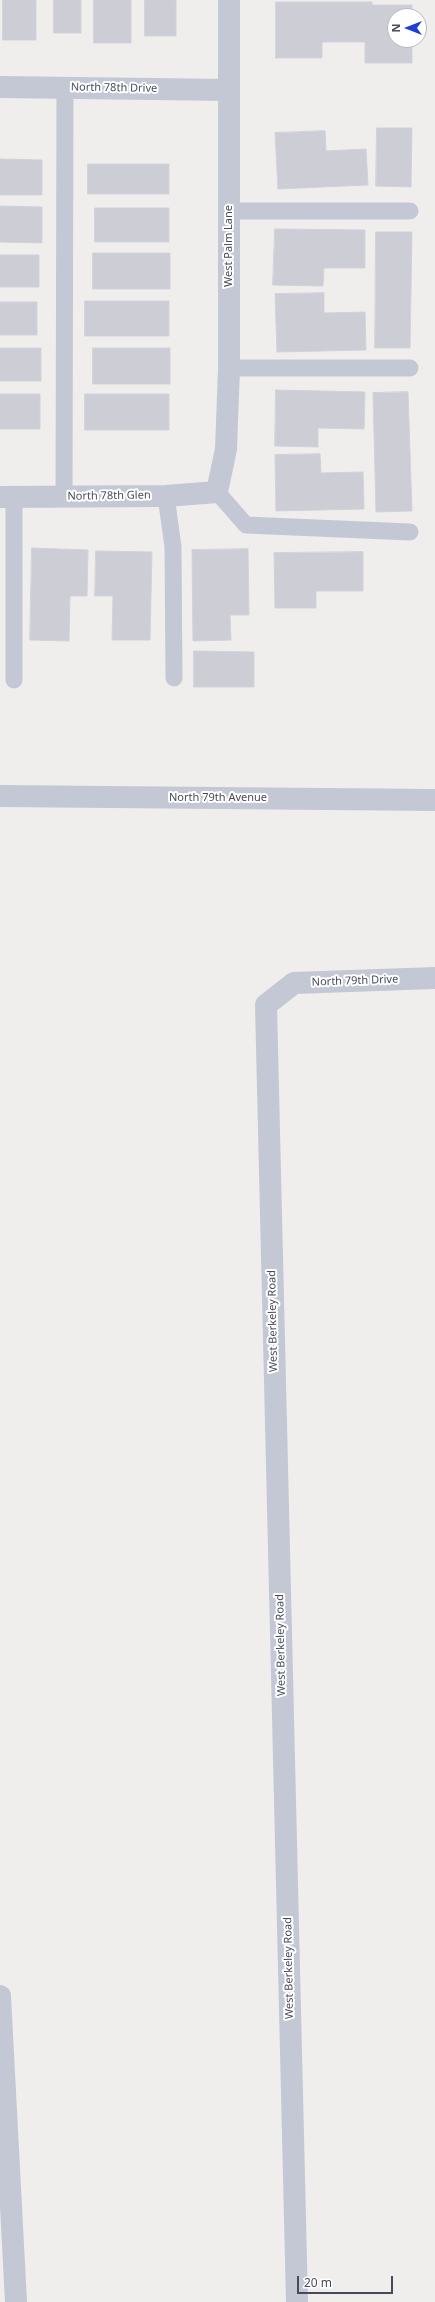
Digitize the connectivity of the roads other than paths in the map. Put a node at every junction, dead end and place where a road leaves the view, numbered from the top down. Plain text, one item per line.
1 (229, 0) edge
2 (0, 87) edge
3 (65, 87) junction
4 (229, 90) junction
5 (229, 211) junction
6 (410, 211) dead end
7 (230, 368) junction
8 (410, 368) dead end
9 (217, 492) junction
10 (166, 496) junction
11 (7, 497) edge
12 (64, 497) junction
13 (410, 532) dead end
14 (174, 678) dead end
15 (14, 680) dead end
16 (0, 796) edge
17 (435, 800) edge
18 (435, 978) edge
19 (280, 994) joint
20 (0, 1996) edge
21 (16, 2302) edge
22 (297, 2302) edge

1 - 4 street, West Palm Lane
2 - 3 street, North 78th Drive
3 - 4 street, North 78th Drive
3 - 12 lane
4 - 5 street, West Palm Lane
5 - 6 lane
5 - 7 street, West Palm Lane
7 - 8 lane
7 - 9 street, West Palm Lane
9 - 10 street, North 78th Glen
9 - 13 lane
10 - 12 street, North 78th Glen
10 - 14 lane
11 - 12 street, North 78th Glen
11 - 15 lane
16 - 17 street, North 79th Avenue
18 - 19 street, North 79th Drive
19 - 22 street, West Berkeley Road
20 - 21 street

